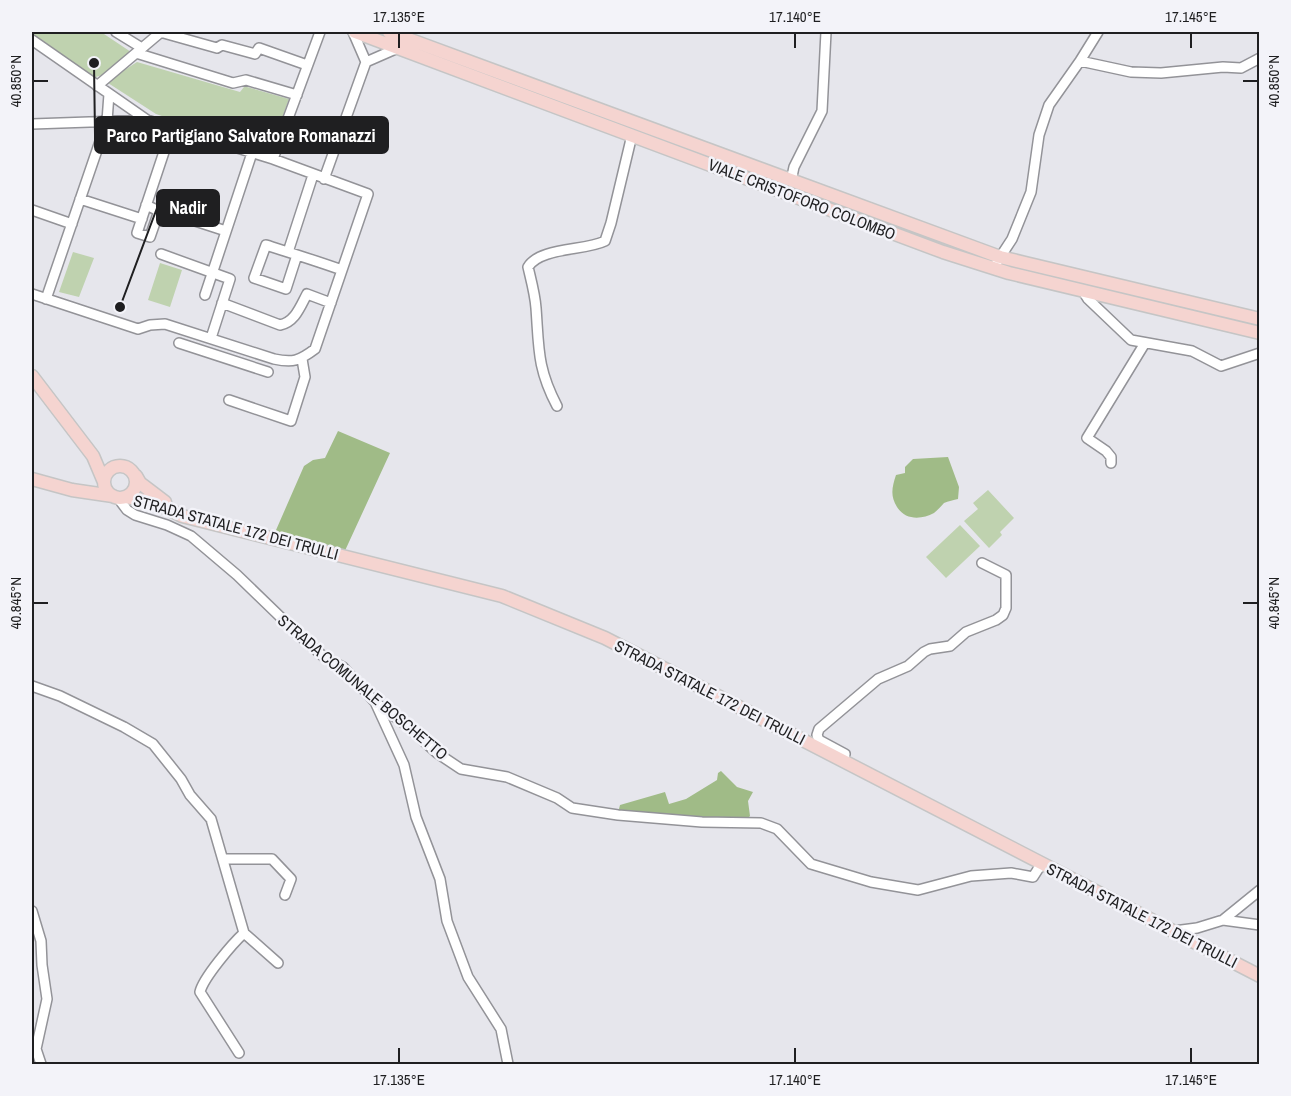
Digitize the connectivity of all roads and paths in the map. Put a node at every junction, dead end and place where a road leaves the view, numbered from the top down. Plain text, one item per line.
1 (116, 32) edge
2 (161, 32) edge
3 (320, 32) edge
4 (354, 32) edge
5 (391, 32) edge
6 (826, 32) edge
7 (1098, 32) edge
8 (32, 40) edge
9 (398, 48) junction
10 (139, 51) junction
11 (1260, 58) edge
12 (1080, 61) junction
13 (366, 62) junction
14 (307, 65) junction
15 (97, 86) junction
16 (109, 94) junction
17 (297, 95) junction
18 (583, 110) junction
19 (147, 120) junction
20 (107, 121) junction
21 (33, 127) edge
22 (172, 128) junction
23 (632, 135) junction
24 (252, 153) junction
25 (273, 159) junction
26 (313, 175) junction
27 (324, 179) junction
28 (791, 181) junction
29 (80, 199) junction
30 (146, 206) junction
31 (32, 210) edge
32 (141, 219) junction
33 (189, 219) dead end
34 (72, 224) junction
35 (226, 231) junction
36 (293, 253) junction
37 (161, 254) dead end
38 (1000, 257) junction
39 (993, 269) junction
40 (342, 270) junction
41 (212, 272) junction
42 (1083, 291) junction
43 (32, 294) edge
44 (205, 296) dead end
45 (46, 299) junction
46 (222, 303) junction
47 (331, 303) junction
48 (1260, 319) edge
49 (1260, 333) edge
50 (211, 338) junction
51 (179, 344) dead end
52 (1145, 344) junction
53 (249, 351) junction
54 (1260, 352) edge
55 (302, 359) junction
56 (245, 365) junction
57 (268, 372) dead end
58 (32, 376) edge
59 (229, 400) dead end
60 (557, 406) dead end
61 (93, 456) junction
62 (1111, 463) dead end
63 (117, 466) junction
64 (32, 478) edge
65 (101, 478) junction
66 (68, 488) junction
67 (127, 492) junction
68 (182, 516) junction
69 (145, 517) junction
70 (982, 563) dead end
71 (32, 686) edge
72 (375, 702) junction
73 (843, 761) junction
74 (223, 859) junction
75 (1042, 863) junction
76 (1260, 890) edge
77 (285, 896) dead end
78 (32, 911) edge
79 (1223, 920) junction
80 (1260, 925) edge
81 (1174, 931) junction
82 (244, 933) junction
83 (278, 963) dead end
84 (1260, 976) edge
85 (239, 1053) dead end
86 (41, 1065) edge
87 (508, 1065) edge

1 - 10 street
2 - 10 street
2 - 14 street
3 - 14 street
4 - 9 main road, VIALE CRISTOFORO COLOMBO
4 - 13 street
5 - 18 main road, VIALE CRISTOFORO COLOMBO
6 - 28 street
7 - 12 street
8 - 15 street
9 - 13 street
9 - 18 main road, VIALE CRISTOFORO COLOMBO
10 - 15 street
10 - 17 street
11 - 12 street
12 - 38 street
13 - 27 street
14 - 17 street
15 - 16 street
16 - 19 street
16 - 20 street
17 - 25 street
18 - 23 main road, VIALE CRISTOFORO COLOMBO
18 - 28 main road, VIALE CRISTOFORO COLOMBO
19 - 20 street
19 - 22 street
20 - 21 street
20 - 29 street
22 - 24 street
22 - 30 street
23 - 39 main road, VIALE CRISTOFORO COLOMBO
23 - 60 street
24 - 25 street
24 - 35 street
25 - 26 street
26 - 27 street
26 - 36 street
27 - 40 street
28 - 38 main road, VIALE CRISTOFORO COLOMBO
29 - 32 street
29 - 34 street
30 - 32 street
30 - 32 street
31 - 34 street
33 - 35 street
34 - 45 street
35 - 41 street
36 - 36 street
36 - 40 street
37 - 41 street
38 - 39 street
38 - 48 main road, VIALE CRISTOFORO COLOMBO
39 - 42 main road, VIALE CRISTOFORO COLOMBO
40 - 47 street
41 - 44 street
41 - 46 street
42 - 49 main road, VIALE CRISTOFORO COLOMBO
42 - 52 street
43 - 45 street
45 - 50 street
46 - 47 street
46 - 50 street
47 - 55 street
50 - 53 street
51 - 56 street
52 - 54 street
52 - 62 street
53 - 55 street
53 - 56 street
55 - 59 street
56 - 57 street
58 - 61 main road
61 - 63 main road
61 - 65 main road
63 - 65 main road
63 - 67 main road
64 - 66 main road
65 - 66 main road
65 - 67 main road
66 - 67 main road
67 - 68 main road, STRADA STATALE 172 DEI TRULLI
67 - 68 main road
67 - 69 street
67 - 69 street, STRADA COMUNALE BOSCHETTO
68 - 73 main road, STRADA STATALE 172 DEI TRULLI
69 - 72 street, STRADA COMUNALE BOSCHETTO
70 - 73 street
71 - 74 street
72 - 75 street, STRADA COMUNALE BOSCHETTO
72 - 87 street
73 - 75 main road, STRADA STATALE 172 DEI TRULLI
74 - 77 street
74 - 82 street
75 - 81 main road, STRADA STATALE 172 DEI TRULLI
76 - 79 street
78 - 86 street
79 - 80 street
79 - 81 street
81 - 84 main road, STRADA STATALE 172 DEI TRULLI
82 - 83 street
82 - 85 street

